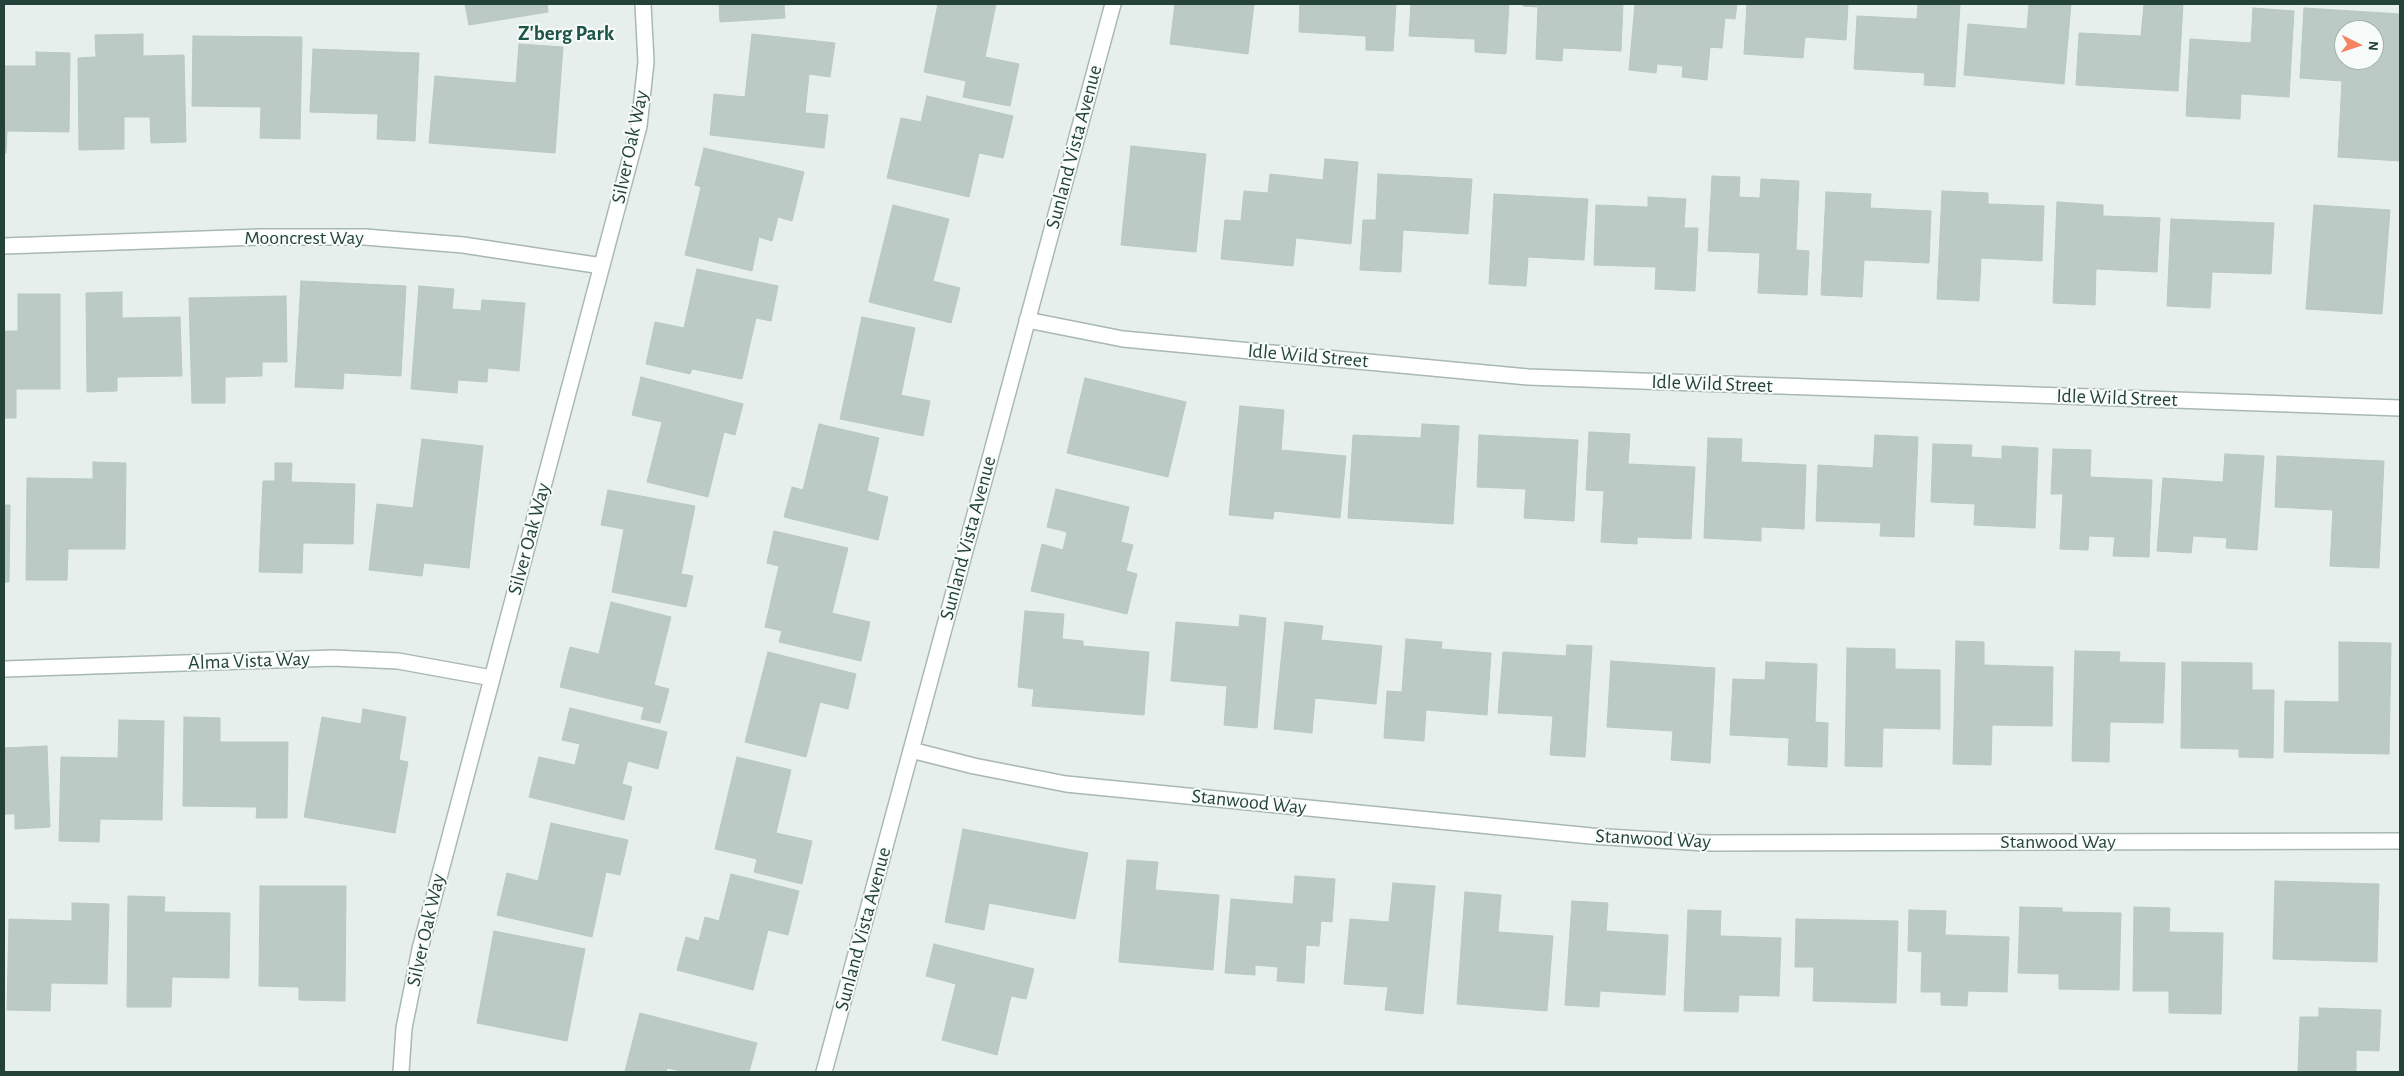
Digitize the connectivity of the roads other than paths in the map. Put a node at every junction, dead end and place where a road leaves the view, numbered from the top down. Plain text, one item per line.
1 (644, 4) edge
2 (1112, 4) edge
3 (4, 246) edge
4 (602, 266) junction
5 (1027, 320) junction
6 (2400, 408) edge
7 (4, 670) edge
8 (492, 678) junction
9 (911, 750) junction
10 (2400, 841) edge
11 (401, 1072) edge
12 (824, 1072) edge

1 - 4 street, Silver Oak Way
2 - 5 street, Sunland Vista Avenue
3 - 4 street, Mooncrest Way
4 - 8 street, Silver Oak Way
5 - 6 street, Idle Wild Street
5 - 9 street, Sunland Vista Avenue
7 - 8 street, Alma Vista Way
8 - 11 street, Silver Oak Way
9 - 10 street, Stanwood Way
9 - 12 street, Sunland Vista Avenue

